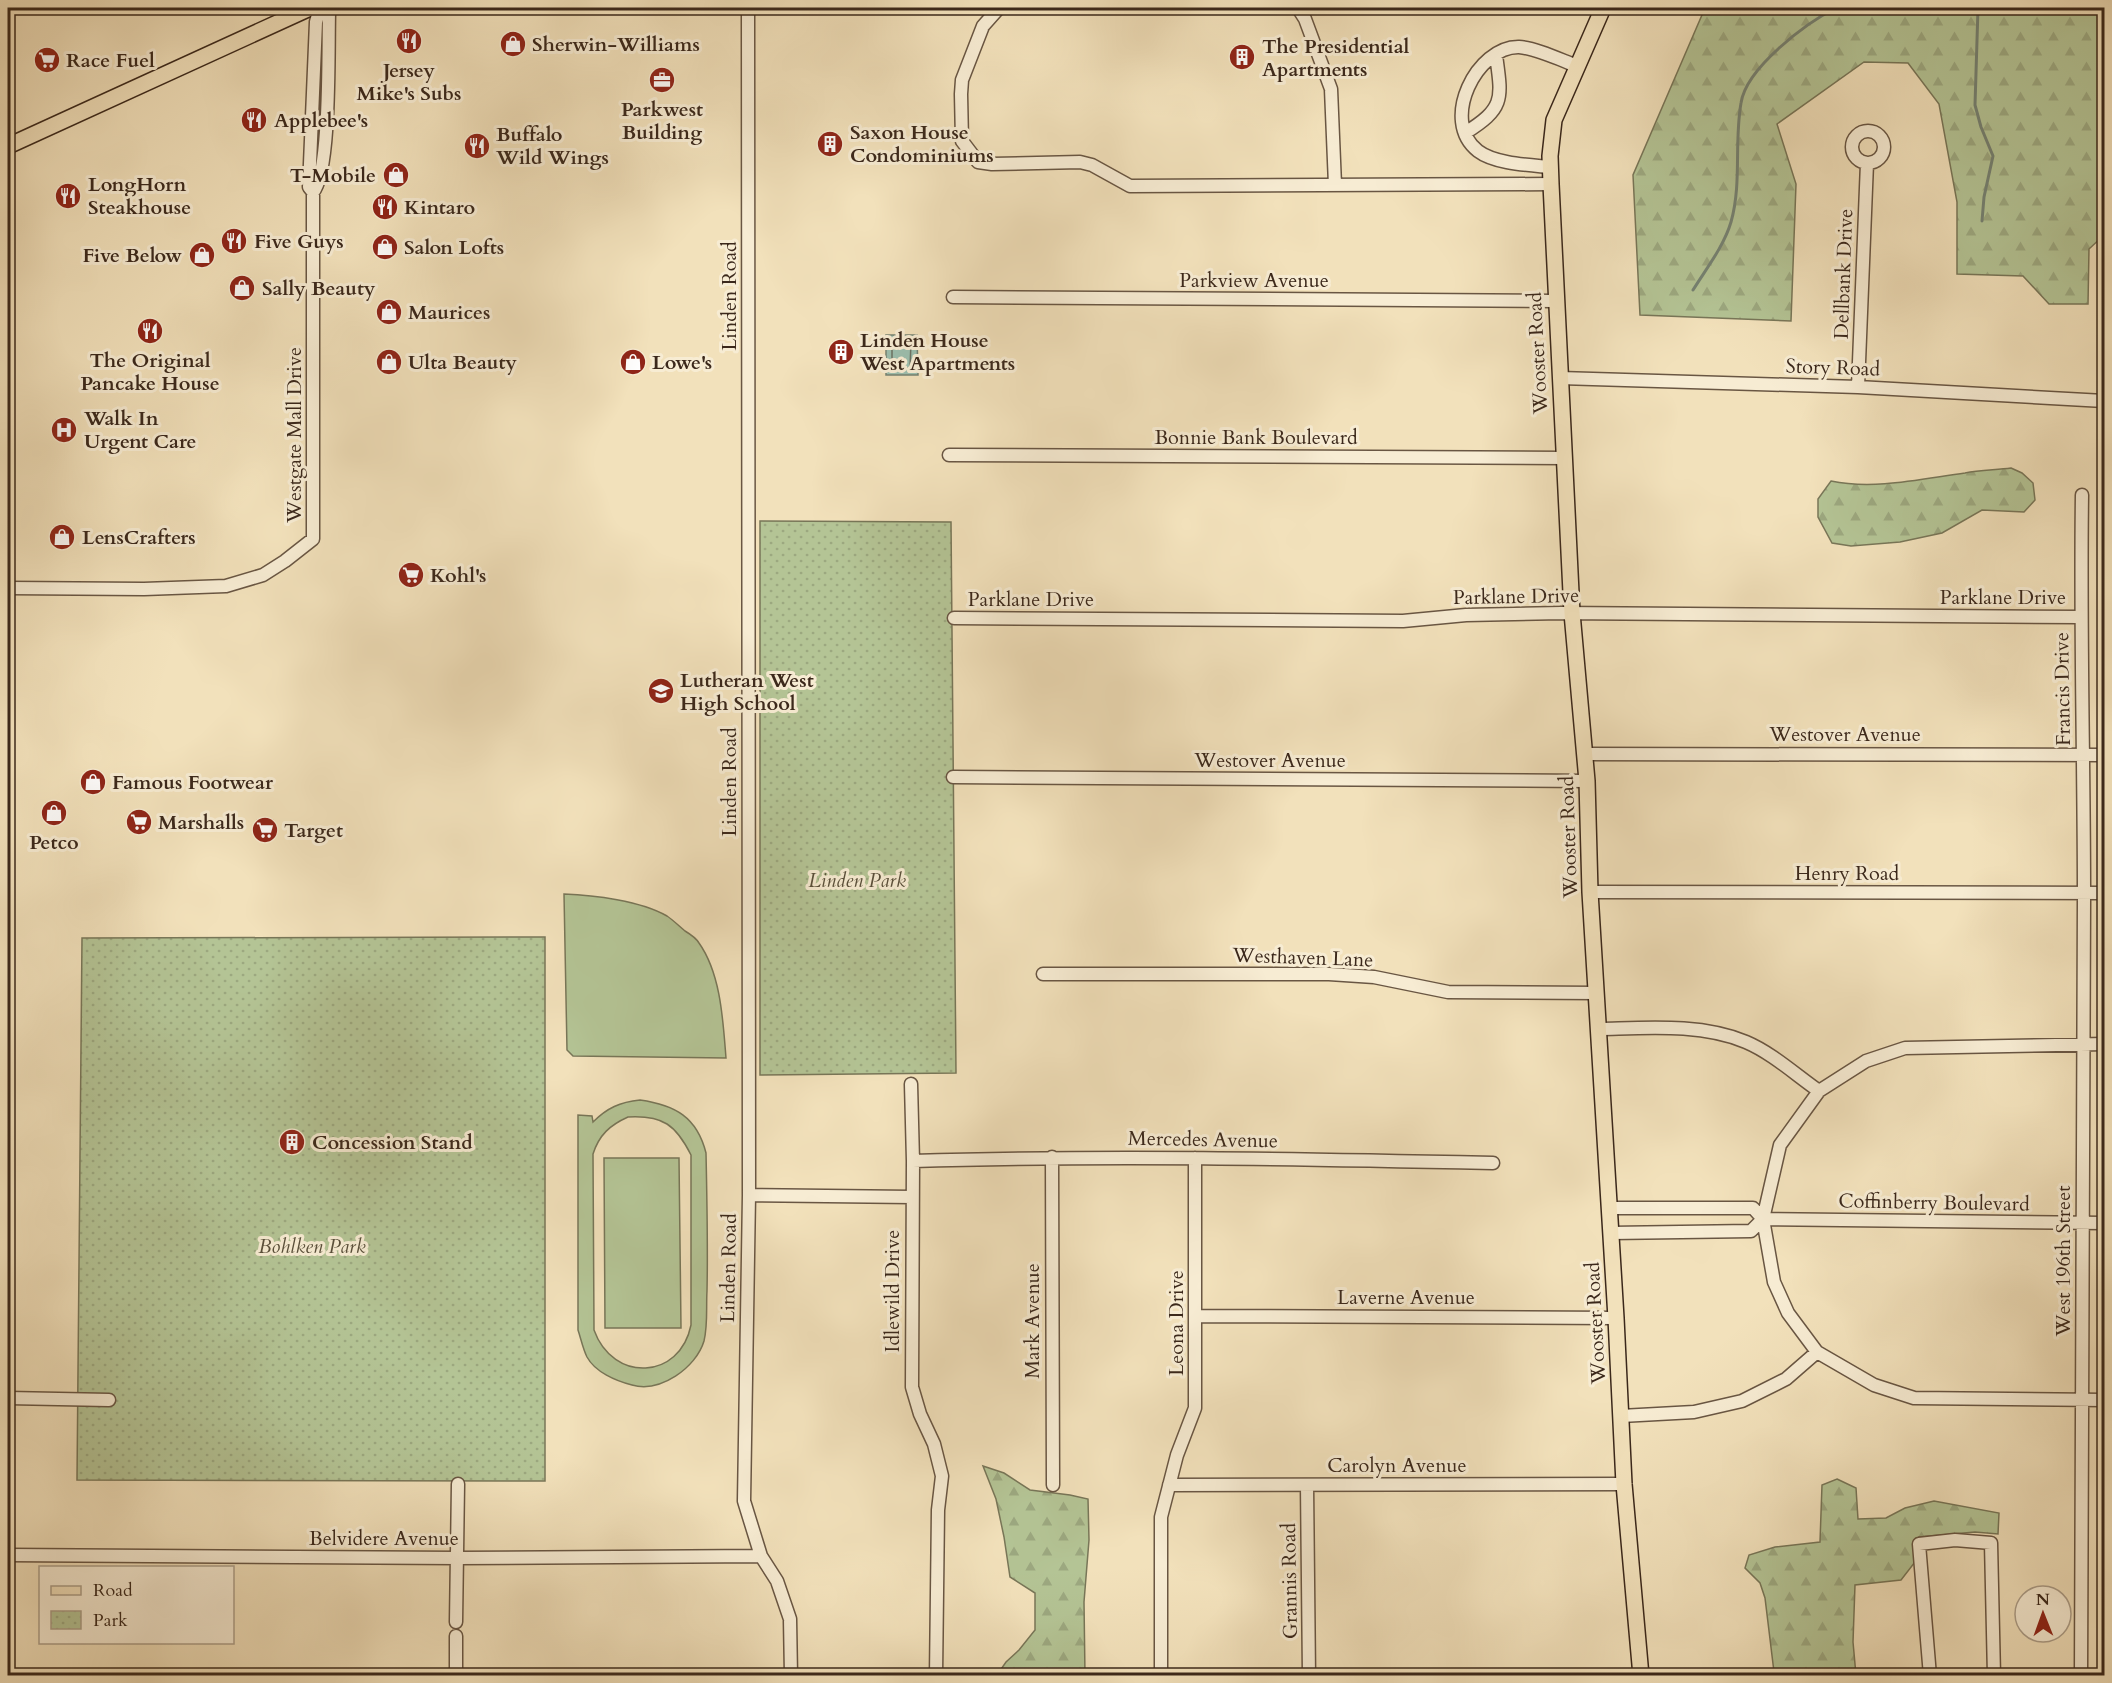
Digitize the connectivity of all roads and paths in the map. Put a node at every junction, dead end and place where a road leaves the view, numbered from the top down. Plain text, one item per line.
1 (318, 8) edge
2 (748, 8) edge
3 (999, 8) edge
4 (1298, 8) edge
5 (1603, 8) edge
6 (1496, 55) junction
7 (1576, 66) junction
8 (1465, 133) junction
9 (8, 146) edge
10 (1867, 163) dead end
11 (1550, 167) junction
12 (1551, 184) junction
13 (1335, 185) junction
14 (953, 297) dead end
15 (1555, 301) junction
16 (1560, 378) junction
17 (1858, 387) junction
18 (2104, 401) edge
19 (949, 455) dead end
20 (1564, 458) junction
21 (2082, 495) dead end
22 (8, 588) edge
23 (1572, 613) junction
24 (2080, 617) junction
25 (954, 618) dead end
26 (1585, 754) junction
27 (2083, 755) junction
28 (2104, 755) edge
29 (953, 777) dead end
30 (1587, 781) junction
31 (2084, 847) joint
32 (1590, 892) junction
33 (2084, 893) junction
34 (2104, 893) edge
35 (1043, 974) dead end
36 (1597, 993) junction
37 (1599, 1029) junction
38 (2084, 1044) junction
39 (2104, 1044) edge
40 (911, 1084) dead end
41 (1819, 1091) junction
42 (1052, 1157) junction
43 (1195, 1158) junction
44 (913, 1161) junction
45 (1493, 1163) dead end
46 (749, 1195) junction
47 (912, 1197) junction
48 (1609, 1208) junction
49 (1763, 1219) junction
50 (2083, 1223) junction
51 (2104, 1223) edge
52 (1611, 1233) junction
53 (1196, 1316) junction
54 (1616, 1318) junction
55 (1817, 1352) junction
56 (8, 1398) edge
57 (109, 1400) dead end
58 (2082, 1400) junction
59 (2104, 1400) edge
60 (1621, 1416) junction
61 (458, 1484) dead end
62 (1624, 1484) junction
63 (1053, 1485) dead end
64 (1170, 1485) junction
65 (1307, 1485) junction
66 (8, 1555) edge
67 (761, 1556) junction
68 (458, 1558) junction
69 (456, 1622) dead end
70 (456, 1635) dead end
71 (456, 1676) edge
72 (791, 1676) edge
73 (936, 1676) edge
74 (1161, 1676) edge
75 (1309, 1676) edge
76 (1641, 1676) edge
77 (1930, 1676) edge
78 (1994, 1676) edge
79 (2081, 1676) edge

1 - 9 main road
1 - 22 street, Westgate Mall Drive
2 - 46 street, Linden Road
3 - 13 street
4 - 13 street
5 - 7 main road, Wooster Road
6 - 7 street
6 - 8 street
6 - 8 street
7 - 11 main road, Wooster Road
8 - 11 street
10 - 17 street, Dellbank Drive
11 - 12 main road, Wooster Road
12 - 13 street
12 - 15 main road, Wooster Road
14 - 15 street, Parkview Avenue
15 - 16 main road, Wooster Road
16 - 17 street, Story Road
16 - 20 main road, Wooster Road
17 - 18 street, Story Road
19 - 20 street, Bonnie Bank Boulevard
20 - 23 main road, Wooster Road
21 - 24 street, Francis Drive
23 - 24 street, Parklane Drive
23 - 25 street, Parklane Drive
23 - 26 main road, Wooster Road
24 - 27 street, Francis Drive
26 - 27 street, Westover Avenue
26 - 30 main road, Wooster Road
27 - 28 street, Westover Avenue
27 - 31 street, Francis Drive
29 - 30 street, Westover Avenue
30 - 32 main road, Wooster Road
31 - 33 street, West 196th Street
32 - 33 street, Henry Road
32 - 36 main road, Wooster Road
33 - 34 street, Henry Road
33 - 38 street, West 196th Street
35 - 36 street, Westhaven Lane
36 - 37 main road, Wooster Road
37 - 41 street
37 - 48 main road, Wooster Road
38 - 39 street
38 - 41 street
38 - 50 street, West 196th Street
40 - 44 street, Idlewild Drive
41 - 49 street
42 - 43 street, Mercedes Avenue
42 - 44 street, Mercedes Avenue
42 - 63 street, Mark Avenue
43 - 45 street, Mercedes Avenue
43 - 53 street, Leona Drive
44 - 47 street, Idlewild Drive
46 - 47 street
46 - 67 street, Linden Road
47 - 73 street, Idlewild Drive
48 - 49 street, Coffinberry Boulevard
48 - 52 main road, Wooster Road
49 - 50 street, Coffinberry Boulevard
49 - 52 street, Coffinberry Boulevard
49 - 55 street
50 - 51 street, Coffinberry Boulevard
50 - 58 street, West 196th Street
52 - 54 main road, Wooster Road
53 - 54 street, Laverne Avenue
53 - 64 street, Leona Drive
54 - 60 main road, Wooster Road
55 - 58 street
55 - 60 street
56 - 57 street
58 - 59 street
58 - 79 street, West 196th Street
60 - 62 main road, Wooster Road
61 - 68 street
62 - 65 street, Carolyn Avenue
62 - 76 main road, Wooster Road
64 - 65 street, Carolyn Avenue
64 - 74 street, Leona Drive
65 - 75 street, Grannis Road
66 - 68 street, Belvidere Avenue
67 - 68 street, Belvidere Avenue
67 - 72 street, Linden Road
68 - 69 street
70 - 71 street
77 - 78 street

